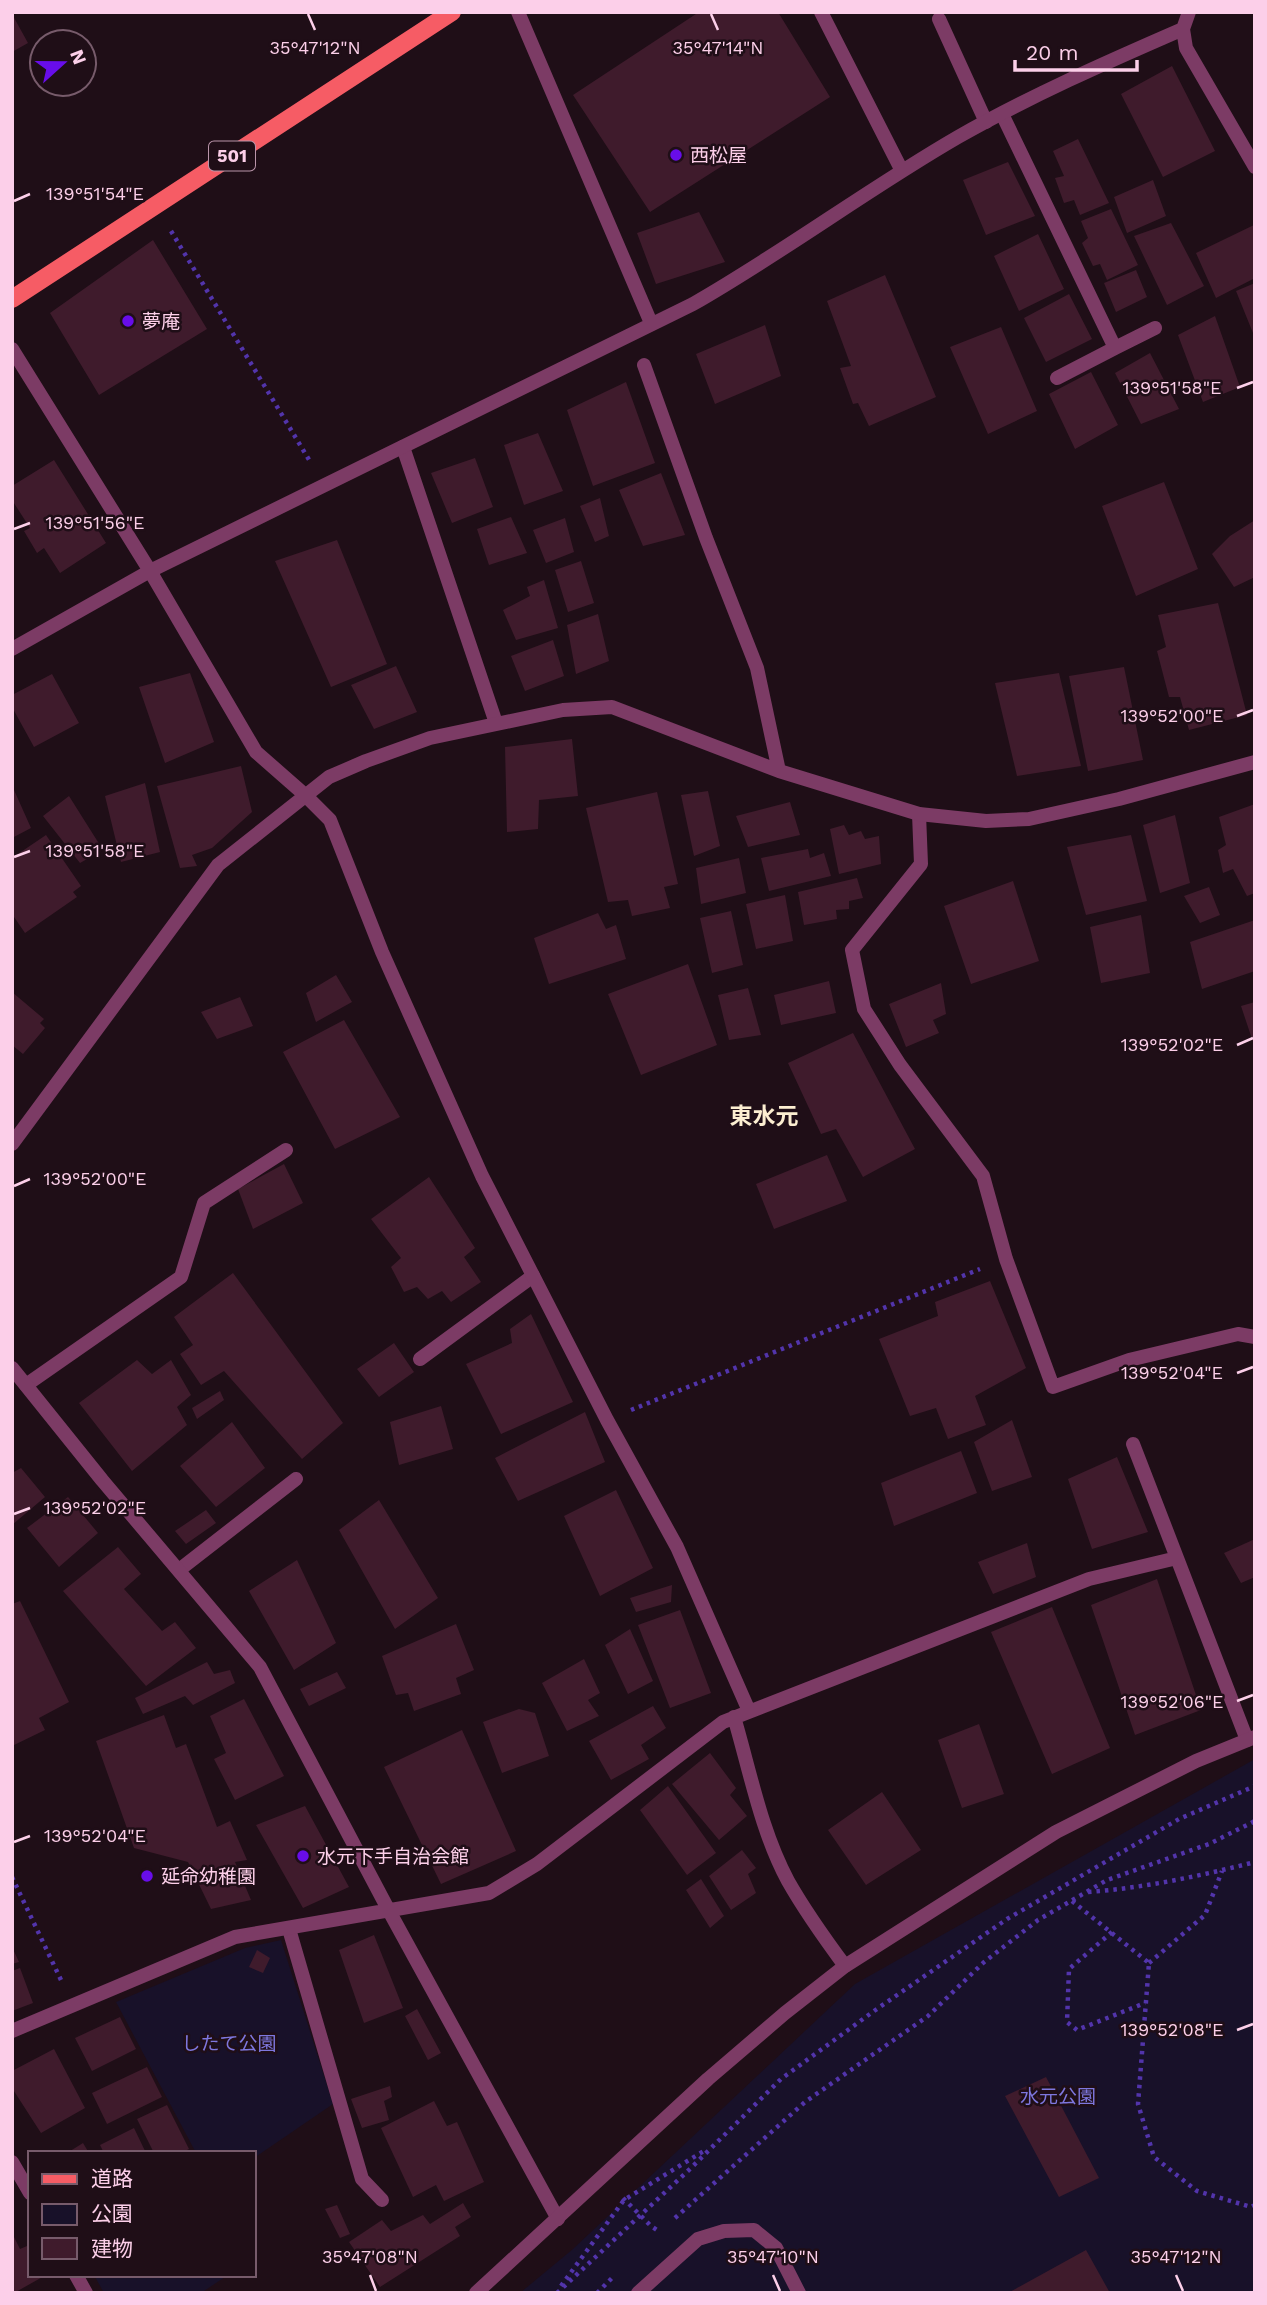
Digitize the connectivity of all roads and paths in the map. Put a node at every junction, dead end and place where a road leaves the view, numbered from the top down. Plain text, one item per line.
1 (452, 12) edge
2 (518, 12) edge
3 (821, 12) edge
4 (1188, 12) edge
5 (939, 19) dead end
6 (1183, 29) junction
7 (1002, 114) junction
8 (986, 122) junction
9 (1255, 167) edge
10 (902, 171) junction
11 (163, 201) junction
12 (12, 299) edge
13 (651, 323) junction
14 (1155, 328) dead end
15 (1115, 348) junction
16 (12, 349) edge
17 (644, 365) dead end
18 (1057, 378) dead end
19 (403, 447) junction
20 (324, 484) junction
21 (150, 571) junction
22 (12, 649) edge
23 (496, 723) junction
24 (1255, 762) edge
25 (779, 771) junction
26 (305, 794) junction
27 (919, 814) junction
28 (12, 1144) edge
29 (286, 1150) dead end
30 (1006, 1259) junction
31 (533, 1276) junction
32 (1255, 1337) edge
33 (420, 1359) dead end
34 (12, 1368) edge
35 (26, 1385) junction
36 (607, 1420) junction
37 (1133, 1444) dead end
38 (296, 1479) dead end
39 (1177, 1558) junction
40 (179, 1570) junction
41 (749, 1711) junction
42 (734, 1717) junction
43 (1251, 1738) edge
44 (1255, 1786) edge
45 (1255, 1821) edge
46 (1255, 1862) edge
47 (1222, 1870) junction
48 (12, 1877) edge
49 (1087, 1892) junction
50 (1072, 1901) junction
51 (388, 1909) junction
52 (289, 1929) junction
53 (1112, 1932) junction
54 (1149, 1962) junction
55 (845, 1966) junction
56 (1145, 2003) junction
57 (73, 2007) junction
58 (12, 2031) edge
59 (715, 2144) junction
60 (12, 2162) edge
61 (606, 2171) junction
62 (28, 2190) edge
63 (382, 2200) dead end
64 (624, 2200) junction
65 (1255, 2205) edge
66 (640, 2216) junction
67 (558, 2219) junction
68 (660, 2232) junction
69 (651, 2241) dead end
70 (615, 2275) dead end
71 (77, 2277) edge
72 (86, 2293) edge
73 (476, 2293) edge
74 (557, 2293) edge
75 (597, 2293) edge
76 (638, 2293) edge
77 (799, 2293) edge

1 - 11 main road, 501
2 - 13 street
3 - 10 street
4 - 6 street
5 - 8 street
6 - 7 street
6 - 9 street
7 - 8 street
7 - 15 street
8 - 10 street
10 - 13 street
11 - 12 main road, 501
11 - 20 path
13 - 19 street
14 - 15 street
15 - 18 street
16 - 21 street
17 - 25 street
19 - 20 street
19 - 23 street
20 - 21 street
21 - 22 street
21 - 26 street
23 - 25 street
23 - 26 street
24 - 27 street
25 - 27 street
26 - 28 street
26 - 31 street
27 - 30 street
29 - 35 street
30 - 32 street
30 - 36 path
31 - 33 street
31 - 36 street
34 - 35 street
35 - 40 street
36 - 41 street
37 - 39 street
38 - 40 street
39 - 41 street
39 - 43 street
40 - 51 street
41 - 42 street
42 - 51 street
42 - 55 street
43 - 55 street
44 - 59 path
45 - 49 path
46 - 47 path
47 - 49 path
47 - 54 path
48 - 57 path
49 - 50 path
50 - 53 path
50 - 68 path
51 - 52 street
51 - 67 street
52 - 57 street
52 - 63 street
53 - 54 path
53 - 56 path
54 - 56 path
55 - 61 street
56 - 65 path
57 - 58 street
59 - 64 path
59 - 66 path
60 - 62 street
61 - 64 path
61 - 67 street
64 - 66 path
64 - 74 path
66 - 68 path
66 - 74 path
67 - 73 street
68 - 69 path
70 - 75 path
71 - 72 street
76 - 77 street

